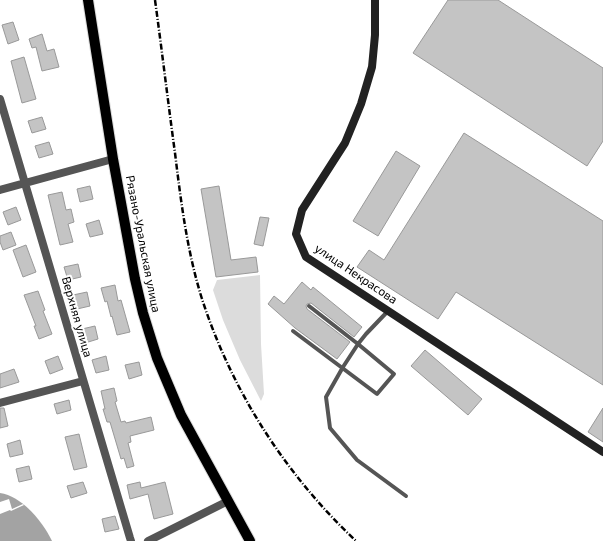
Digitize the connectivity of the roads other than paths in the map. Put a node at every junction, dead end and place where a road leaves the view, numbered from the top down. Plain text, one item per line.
1 (88, 0) edge
2 (375, 0) edge
3 (0, 99) edge
4 (113, 159) junction
5 (25, 184) junction
6 (0, 190) edge
7 (309, 306) dead end
8 (388, 311) junction
9 (293, 331) dead end
10 (358, 344) junction
11 (343, 367) junction
12 (83, 381) junction
13 (0, 403) edge
14 (603, 452) edge
15 (406, 496) dead end
16 (228, 501) junction
17 (132, 541) edge
18 (148, 541) edge
19 (250, 541) edge

1 - 4 main road, Рязано-Уральская улица
2 - 8 street, улица Некрасова
3 - 5 street, Верхняя улица
4 - 5 street
4 - 16 main road, Рязано-Уральская улица
5 - 6 street
5 - 12 street, Верхняя улица
7 - 10 lane
8 - 10 lane
8 - 14 street, улица Некрасова
9 - 11 lane
10 - 11 lane
10 - 11 lane
11 - 15 lane
12 - 13 street
12 - 17 street, Верхняя улица
16 - 18 street
16 - 19 main road, Рязано-Уральская улица

